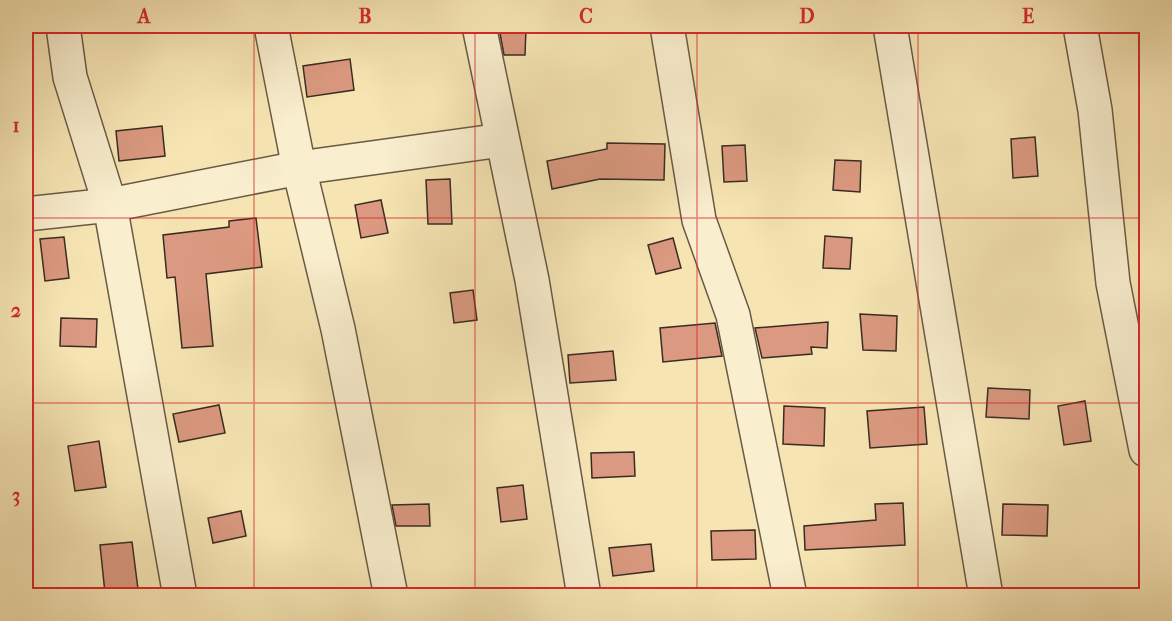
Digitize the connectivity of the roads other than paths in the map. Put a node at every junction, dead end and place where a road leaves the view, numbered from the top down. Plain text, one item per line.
1 (63, 26) edge
2 (271, 26) edge
3 (479, 26) edge
4 (667, 26) edge
5 (890, 26) edge
6 (1080, 26) edge
7 (502, 140) junction
8 (299, 168) junction
9 (110, 205) junction
10 (26, 214) edge
11 (1146, 450) edge
12 (180, 596) edge
13 (392, 596) edge
14 (584, 596) edge
15 (790, 596) edge
16 (986, 596) edge

1 - 9 street
2 - 8 street
3 - 7 street
4 - 15 street
5 - 16 street
6 - 11 street
7 - 8 street
7 - 14 street
8 - 9 street
8 - 13 street
9 - 10 street
9 - 12 street

